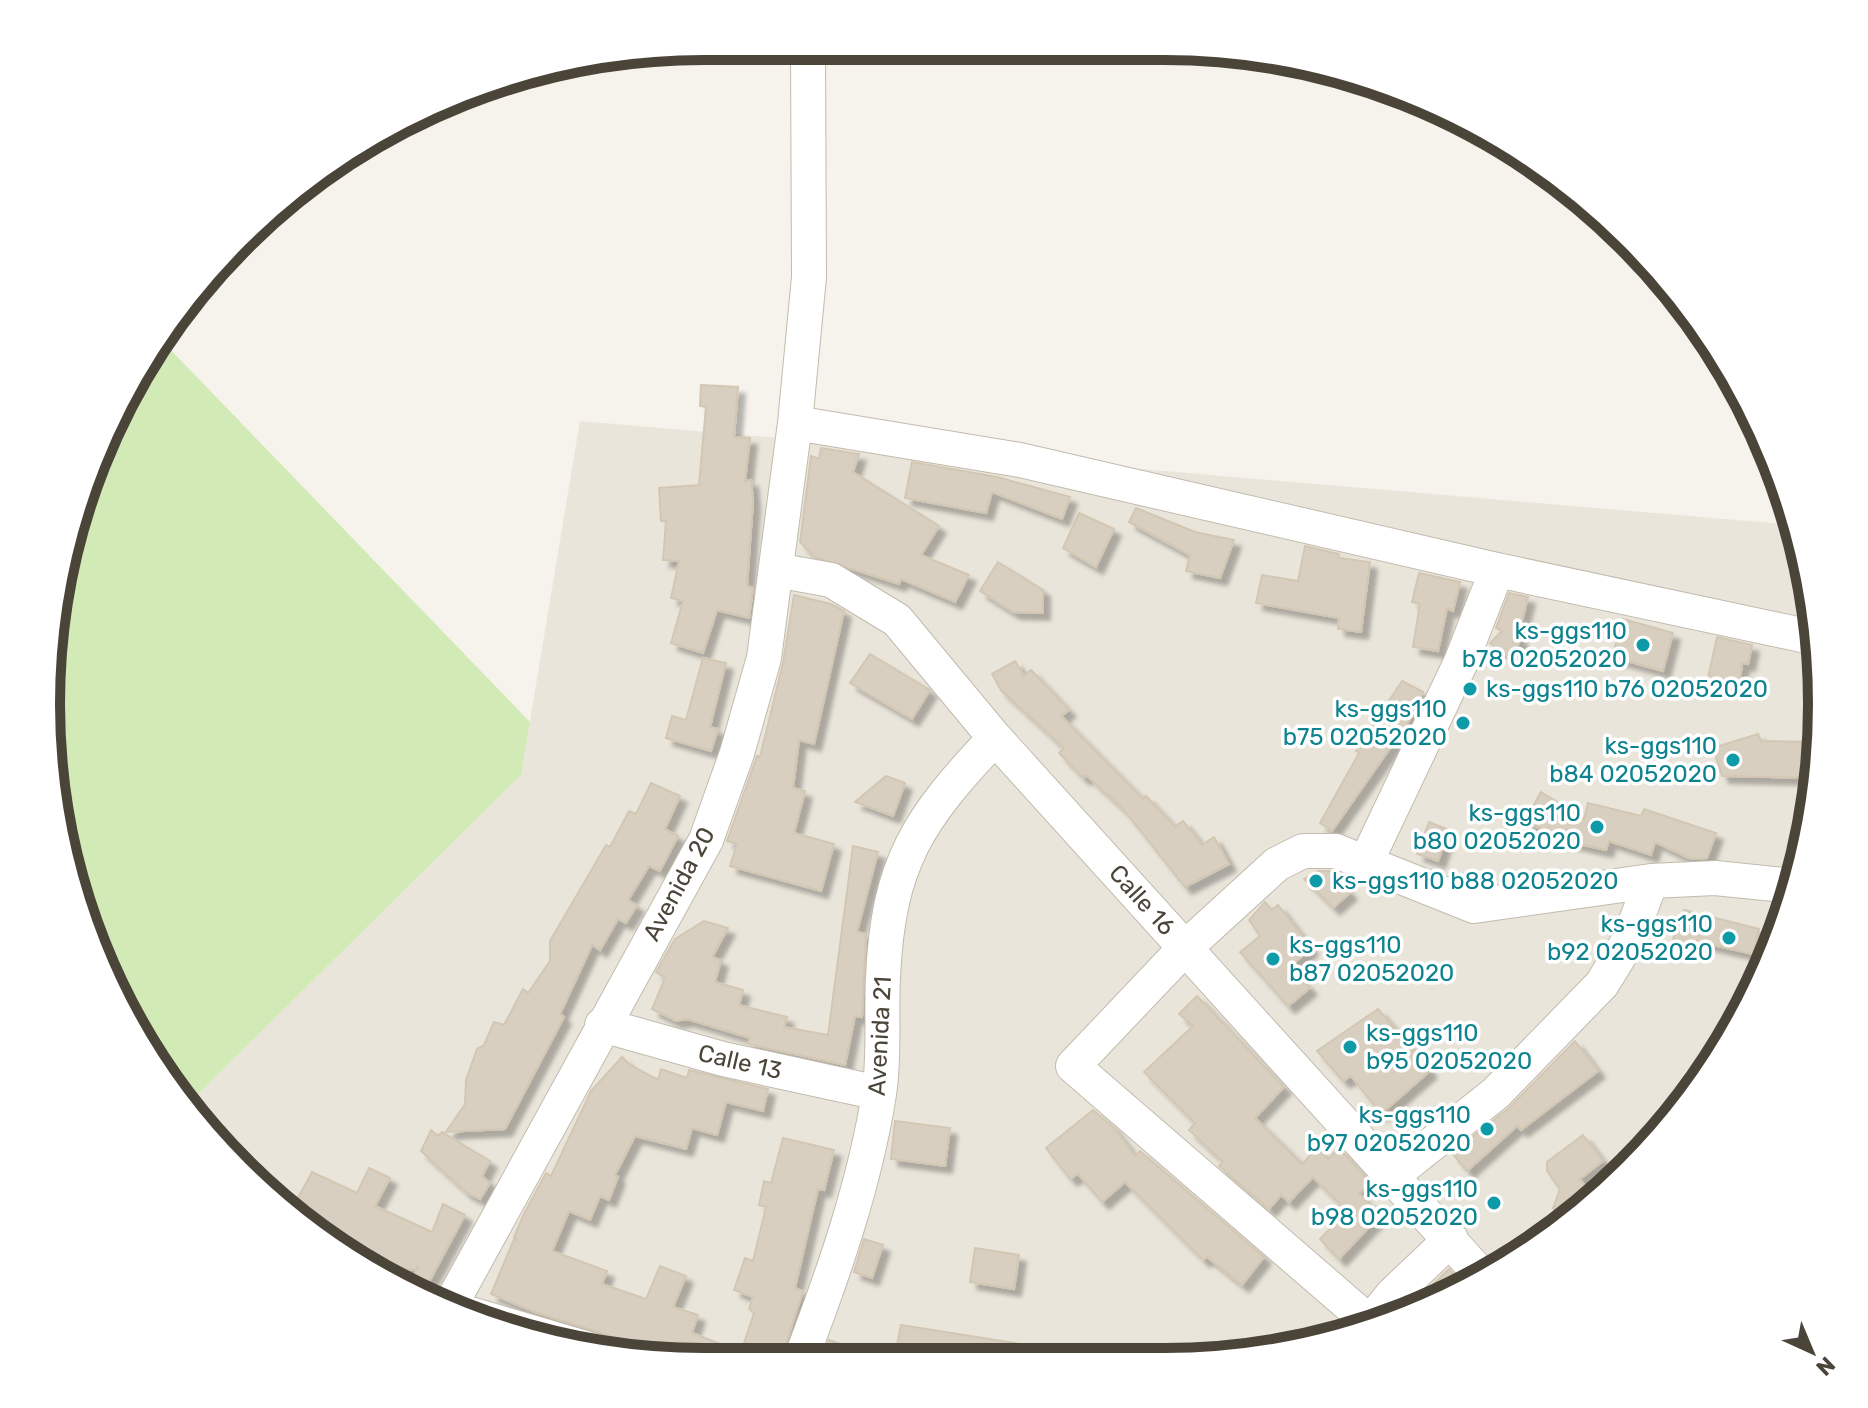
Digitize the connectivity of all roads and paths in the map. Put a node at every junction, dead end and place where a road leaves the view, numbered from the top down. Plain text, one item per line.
1 (808, 60) edge
2 (795, 423) junction
3 (776, 570) junction
4 (1497, 570) junction
5 (1804, 635) edge
6 (995, 738) junction
7 (1366, 862) junction
8 (1651, 881) junction
9 (1782, 885) edge
10 (1185, 948) junction
11 (602, 1025) junction
12 (879, 1093) junction
13 (1393, 1175) junction
14 (1451, 1239) junction
15 (1475, 1268) edge
16 (455, 1298) edge
17 (1380, 1310) edge
18 (1358, 1318) edge
19 (805, 1348) edge

1 - 2 street, Avenida 20
2 - 3 street, Avenida 20
2 - 4 street
3 - 6 street, Calle 16
3 - 11 street, Avenida 20
4 - 5 street
4 - 7 street
6 - 10 street, Calle 16
6 - 12 street, Avenida 21
7 - 8 street
7 - 10 street
8 - 9 street
8 - 13 street
10 - 13 street, Calle 16
10 - 18 street
11 - 12 street, Calle 13
11 - 16 street, Avenida 20
12 - 19 street, Avenida 21
13 - 14 street, Calle 16
14 - 15 street, Calle 16
14 - 17 street

